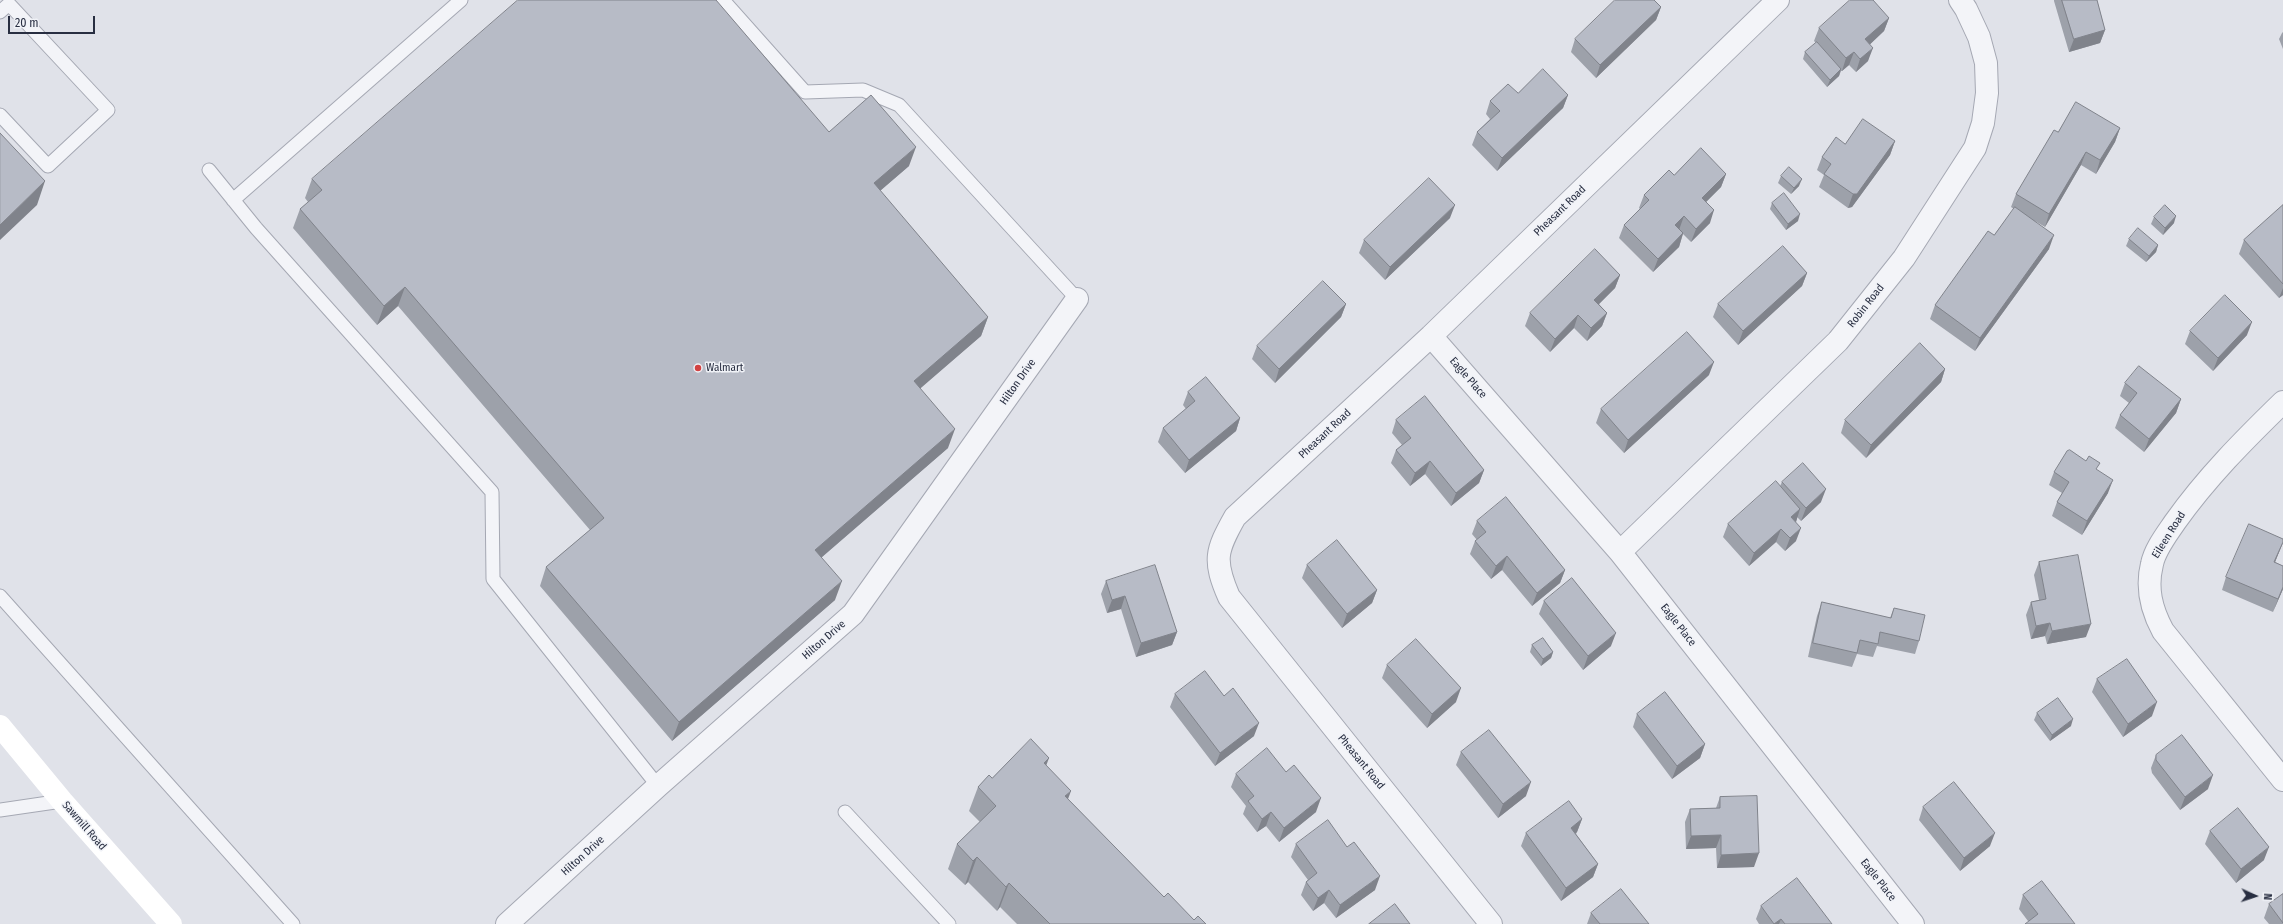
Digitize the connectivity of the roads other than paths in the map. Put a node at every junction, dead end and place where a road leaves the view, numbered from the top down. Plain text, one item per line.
1 (461, 0) edge
2 (723, 0) edge
3 (1778, 0) edge
4 (1960, 0) edge
5 (0, 12) edge
6 (0, 116) edge
7 (209, 170) dead end
8 (233, 200) junction
9 (1077, 299) joint
10 (1431, 336) junction
11 (2283, 402) edge
12 (1620, 552) junction
13 (0, 596) edge
14 (0, 726) edge
15 (2283, 780) edge
16 (658, 786) junction
17 (62, 801) junction
18 (0, 810) edge
19 (845, 812) dead end
20 (171, 924) edge
21 (293, 924) edge
22 (507, 924) edge
23 (949, 924) edge
24 (1491, 924) edge
25 (1913, 924) edge

1 - 8 lane
2 - 9 lane
3 - 10 street, Pheasant Road
4 - 12 street, Robin Road
5 - 6 lane
7 - 8 lane
8 - 16 lane
9 - 16 street, Hilton Drive
10 - 12 street, Eagle Place
10 - 24 street, Pheasant Road
11 - 15 street, Eileen Road
12 - 25 street, Eagle Place
13 - 21 lane
14 - 17 main road, Sawmill Road
16 - 22 street, Hilton Drive
17 - 18 lane
17 - 20 main road, Sawmill Road
19 - 23 lane

